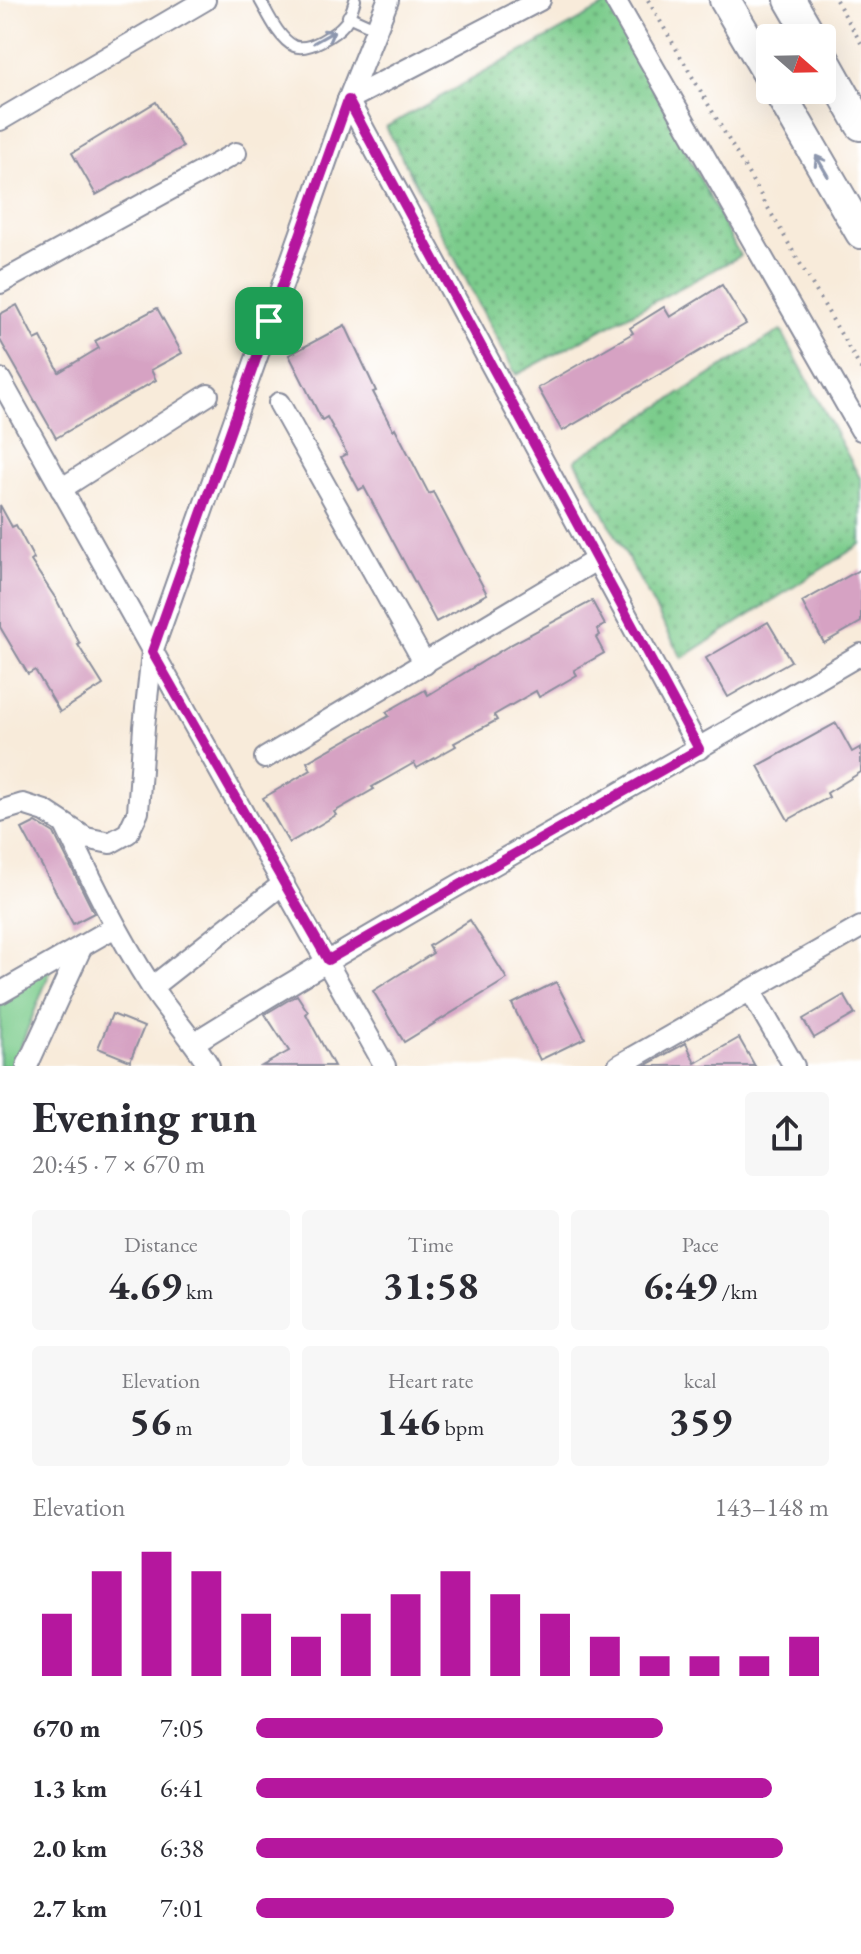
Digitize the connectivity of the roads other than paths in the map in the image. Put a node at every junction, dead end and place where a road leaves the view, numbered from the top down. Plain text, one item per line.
1 (205, 0) edge
2 (260, 0) edge
3 (355, 0) edge
4 (388, 0) edge
5 (540, 0) edge
6 (615, 0) edge
7 (725, 0) edge
8 (790, 0) edge
9 (348, 16) junction
10 (804, 24) edge
11 (377, 29) junction
12 (756, 53) edge
13 (836, 81) edge
14 (348, 100) junction
15 (786, 104) edge
16 (0, 120) edge
17 (861, 125) edge
18 (236, 153) dead end
19 (861, 233) edge
20 (0, 283) edge
21 (0, 379) edge
22 (208, 395) dead end
23 (279, 403) dead end
24 (861, 430) edge
25 (61, 489) junction
26 (596, 560) junction
27 (152, 652) junction
28 (861, 654) edge
29 (425, 664) junction
30 (699, 749) junction
31 (265, 758) dead end
32 (0, 811) edge
33 (65, 826) junction
34 (284, 883) junction
35 (115, 927) junction
36 (861, 927) edge
37 (82, 946) junction
38 (328, 960) junction
39 (152, 987) junction
40 (750, 990) junction
41 (0, 993) edge
42 (195, 1042) junction
43 (27, 1066) edge
44 (195, 1066) edge
45 (209, 1066) edge
46 (385, 1066) edge
47 (618, 1066) edge
48 (794, 1066) edge

1 - 16 street
2 -> 9 lane
3 - 9 lane
4 - 11 street
5 - 14 street
6 - 24 street
7 - 12 main road
8 - 10 main road
9 - 11 lane
11 - 14 street
13 - 17 main road
14 - 26 street
14 - 27 street
19 -> 15 main road
18 - 20 street
21 - 25 street
22 - 25 street
23 - 29 street
25 - 27 street
26 - 29 street
26 - 30 street
27 - 33 street
27 - 34 street
28 - 30 street
29 - 31 street
30 - 38 street
32 - 33 street
33 - 35 street
34 - 38 street
34 - 39 street
35 - 37 street
35 - 39 street
36 - 40 street
37 - 41 street
37 - 43 street
38 - 42 street
38 - 46 street
39 - 42 street
40 - 47 street
40 - 48 street
42 - 44 street
42 - 45 street

